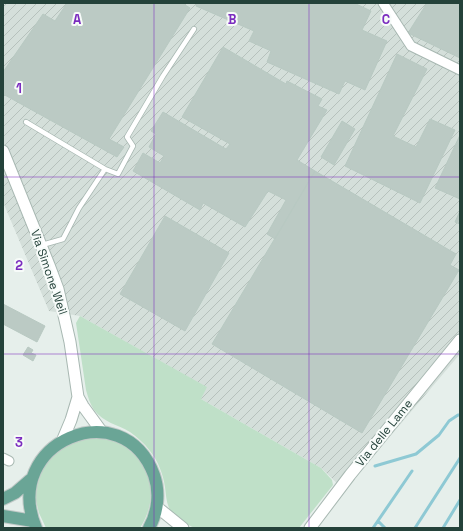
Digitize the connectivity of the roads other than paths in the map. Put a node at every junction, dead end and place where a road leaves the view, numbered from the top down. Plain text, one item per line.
1 (383, 3) edge
2 (194, 29) dead end
3 (460, 70) edge
4 (26, 122) dead end
5 (3, 151) edge
6 (105, 168) junction
7 (42, 245) junction
8 (460, 340) edge
9 (78, 397) junction
10 (102, 432) junction
11 (64, 439) junction
12 (30, 480) junction
13 (3, 499) edge
14 (156, 507) junction
15 (3, 516) edge
16 (35, 524) edge
17 (149, 528) edge
18 (183, 528) edge
19 (310, 528) edge

1 - 3 street
2 - 6 lane
4 - 6 lane
5 - 7 street, Via Simone Weil
6 - 7 lane
7 - 9 street, Via Simone Weil
8 - 19 street, Via delle Lame
9 - 10 street, Via Simone Weil
9 - 11 street, Via Simone Weil
10 - 11 main road
10 - 14 main road
11 - 12 main road
12 - 13 main road
12 - 16 main road
14 - 17 main road
14 - 18 street
15 - 16 main road

